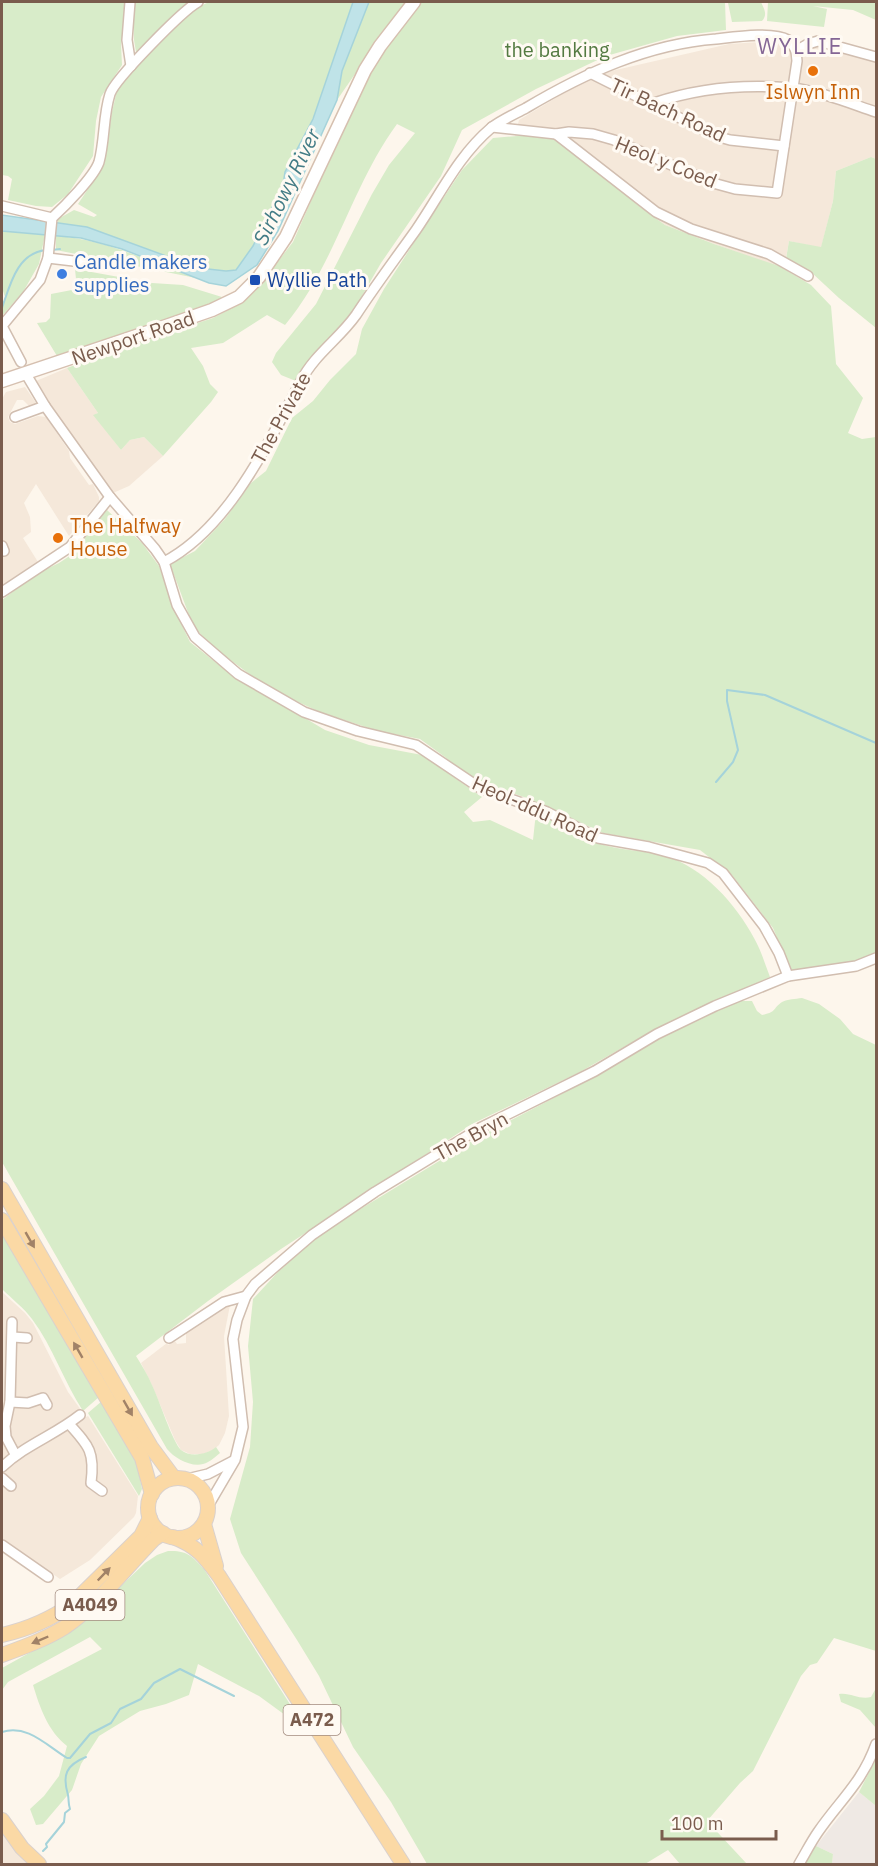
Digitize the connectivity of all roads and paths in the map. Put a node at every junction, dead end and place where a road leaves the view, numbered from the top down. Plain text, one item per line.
1 (130, 2) edge
2 (198, 2) edge
3 (414, 2) edge
4 (796, 51) junction
5 (876, 57) edge
6 (131, 66) junction
7 (590, 73) junction
8 (792, 88) junction
9 (654, 103) junction
10 (876, 112) edge
11 (492, 127) junction
12 (556, 134) junction
13 (784, 146) junction
14 (2, 206) edge
15 (52, 218) junction
16 (48, 257) junction
17 (82, 262) dead end
18 (808, 276) dead end
19 (2, 326) edge
20 (23, 368) junction
21 (2, 382) edge
22 (19, 405) dead end
23 (45, 406) junction
24 (110, 497) junction
25 (164, 562) junction
26 (2, 592) edge
27 (876, 958) edge
28 (788, 976) junction
29 (2, 1188) edge
30 (2, 1220) edge
31 (246, 1296) junction
32 (12, 1322) dead end
33 (13, 1337) junction
34 (27, 1338) dead end
35 (169, 1338) dead end
36 (10, 1402) junction
37 (47, 1405) dead end
38 (80, 1415) dead end
39 (69, 1424) junction
40 (15, 1454) junction
41 (235, 1460) junction
42 (2, 1467) edge
43 (2, 1478) edge
44 (181, 1479) junction
45 (11, 1486) dead end
46 (102, 1491) dead end
47 (152, 1494) junction
48 (208, 1506) junction
49 (150, 1518) junction
50 (204, 1524) junction
51 (168, 1535) junction
52 (2, 1545) edge
53 (219, 1576) junction
54 (48, 1577) dead end
55 (2, 1637) edge
56 (2, 1656) edge
57 (876, 1744) edge
58 (2, 1820) edge
59 (39, 1864) edge
60 (403, 1864) edge
61 (799, 1864) edge

1 - 6 street
2 - 6 street
3 - 20 main road, Newport Road
4 - 5 street
4 - 7 street, The Private
4 - 8 street
6 - 15 street
7 - 9 street, Tir Bach Road
7 - 11 street, The Private
8 - 9 street
8 - 10 street
8 - 13 street
9 - 13 street, Tir Bach Road
11 - 12 street, Heol y Coed
11 - 25 street, The Private
12 - 13 street, Heol y Coed
12 - 18 street
14 - 15 street
15 - 16 street
16 - 17 street
16 - 19 street
19 - 20 street
20 - 21 main road, Newport Road
20 - 23 street
22 - 23 street
23 - 24 street
24 - 25 street
24 - 26 street
25 - 28 street, Heol-ddu Road
27 - 28 street, The Bryn
28 - 31 street, The Bryn
29 -> 44 main road
47 -> 30 main road
31 - 35 street
31 - 41 street, The Bryn
32 - 33 street
33 - 34 street
33 - 36 street
36 - 37 street
36 - 40 street
38 - 39 street
39 - 40 street
39 - 46 street
40 - 42 street
41 - 44 street
41 - 48 street, The Bryn
43 - 45 street
44 - 47 main road
44 - 48 main road
47 - 49 main road
48 - 50 main road
49 - 51 main road
55 -> 49 main road, A4049
50 - 51 main road
50 - 53 main road, A472
51 - 53 main road, A472
51 -> 56 main road, A4049
52 - 54 street
53 - 60 main road, A472
55 - 56 main road
57 - 61 street
58 - 59 main road

